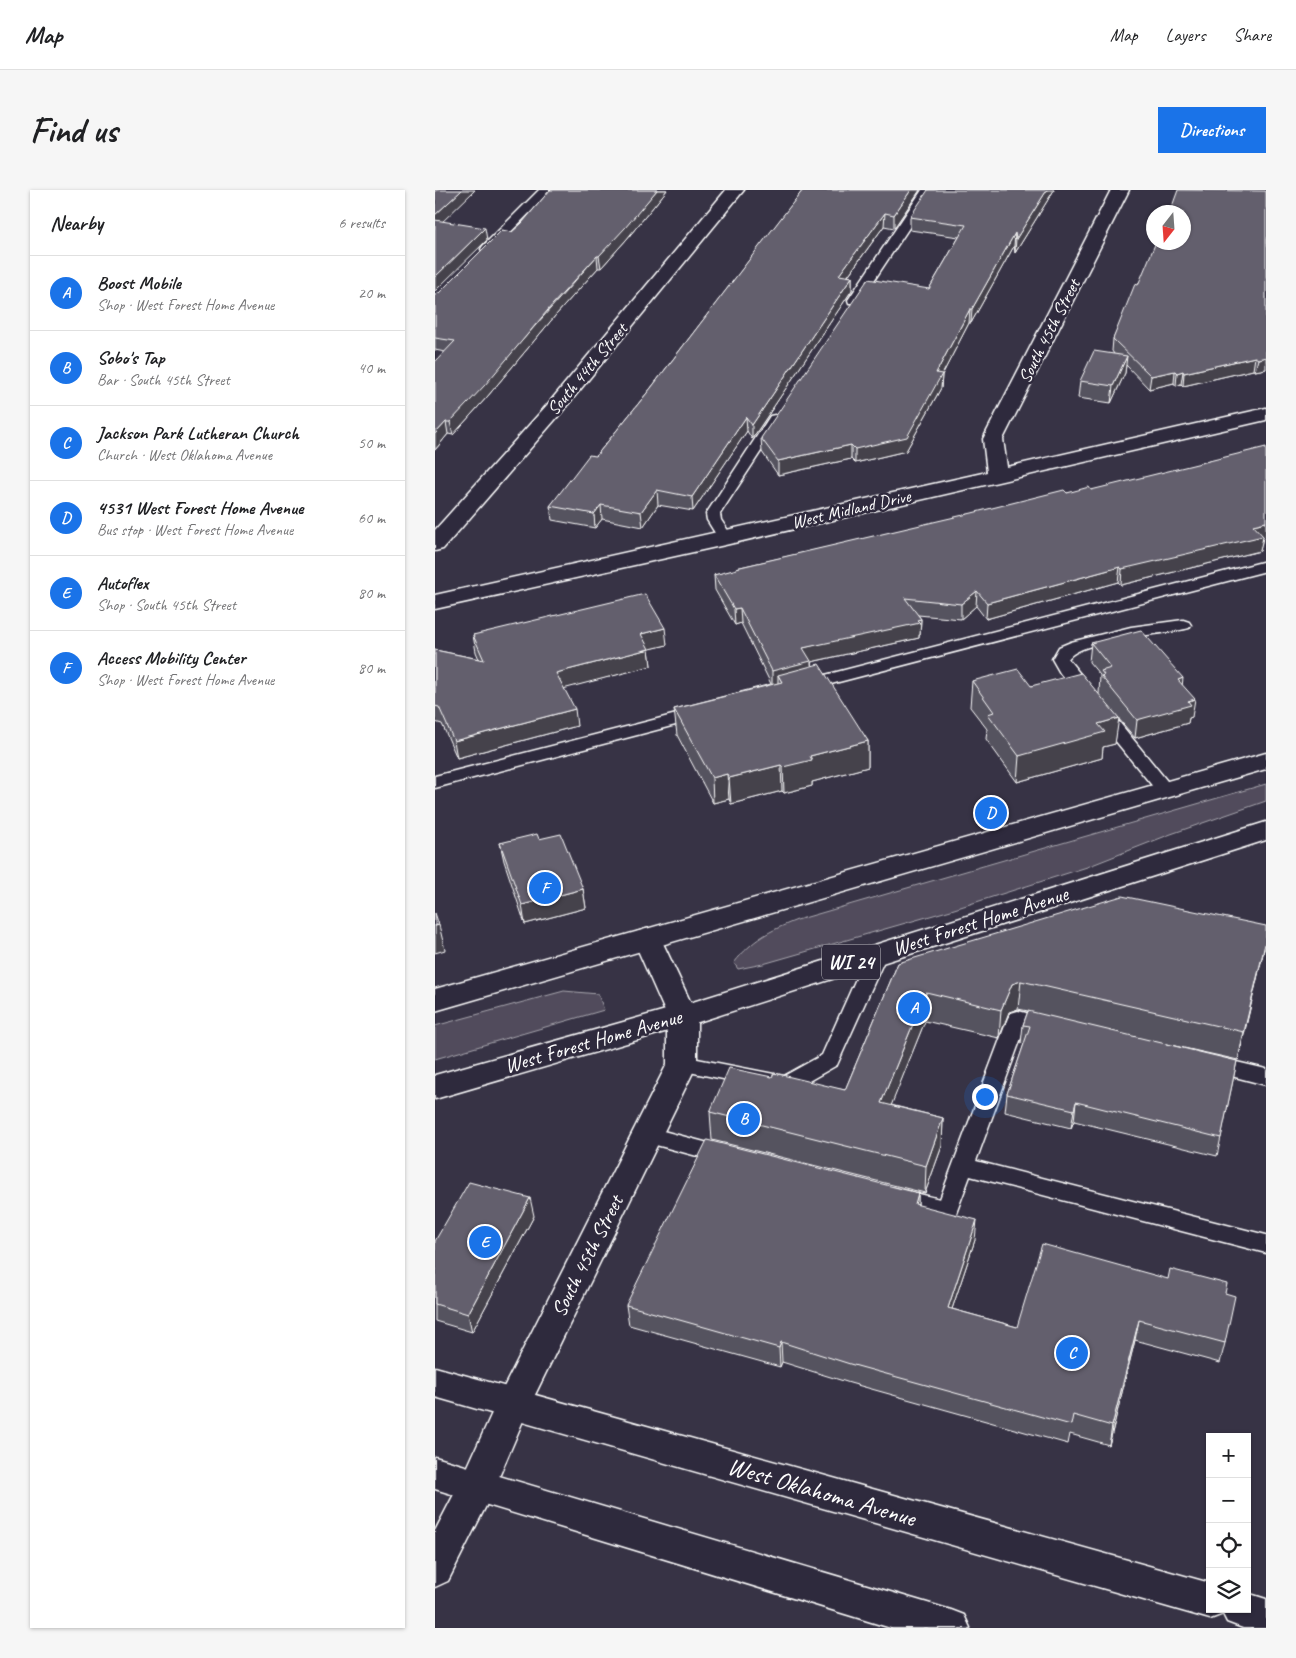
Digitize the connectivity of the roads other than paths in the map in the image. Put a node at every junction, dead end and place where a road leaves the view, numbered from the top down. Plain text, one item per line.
1 (546, 190) edge
2 (735, 190) edge
3 (928, 190) edge
4 (1120, 190) edge
5 (477, 260) edge
6 (847, 312) edge
7 (782, 409) edge
8 (1266, 414) edge
9 (998, 475) junction
10 (725, 538) junction
11 (435, 544) edge
12 (1266, 566) edge
13 (435, 602) edge
14 (1183, 625) dead end
15 (788, 690) edge
16 (713, 710) edge
17 (1266, 761) edge
18 (435, 782) edge
19 (1165, 790) junction
20 (1266, 831) edge
21 (647, 939) junction
22 (877, 954) junction
23 (435, 1000) edge
24 (682, 1016) junction
25 (1066, 1029) edge
26 (1190, 1059) edge
27 (682, 1064) junction
28 (1266, 1076) edge
29 (435, 1088) edge
30 (648, 1135) junction
31 (750, 1161) edge
32 (964, 1166) junction
33 (872, 1192) edge
34 (1266, 1244) edge
35 (435, 1382) edge
36 (513, 1404) junction
37 (435, 1473) edge
38 (477, 1486) junction
39 (435, 1569) edge
40 (1206, 1600) edge
41 (1251, 1612) edge
42 (1266, 1616) edge
43 (951, 1628) edge

1 - 5 lane
2 - 11 street, South 44th Street
3 - 6 lane
4 - 9 street, South 45th Street
7 - 10 lane
8 - 9 street, West Midland Drive
9 - 10 street, West Midland Drive
10 - 13 street, West Midland Drive
12 - 15 lane
14 - 19 lane
16 - 18 lane
17 - 19 street
19 - 21 street
20 - 22 street, West Forest Home Avenue / WI 24
21 - 23 street
21 - 24 street, South 45th Street
22 - 24 street, West Forest Home Avenue / WI 24
22 - 27 lane
24 - 27 street, South 45th Street
24 - 29 street, West Forest Home Avenue / WI 24
25 - 32 lane
26 - 28 lane
27 - 30 street, South 45th Street
30 - 31 lane
30 - 36 street, South 45th Street
32 - 33 lane
32 - 34 lane
35 - 36 street, West Oklahoma Avenue
36 - 38 street, South 45th Street
36 - 40 street, West Oklahoma Avenue
37 - 38 street
38 - 39 street, South 45th Street
38 - 43 street
41 - 42 street

